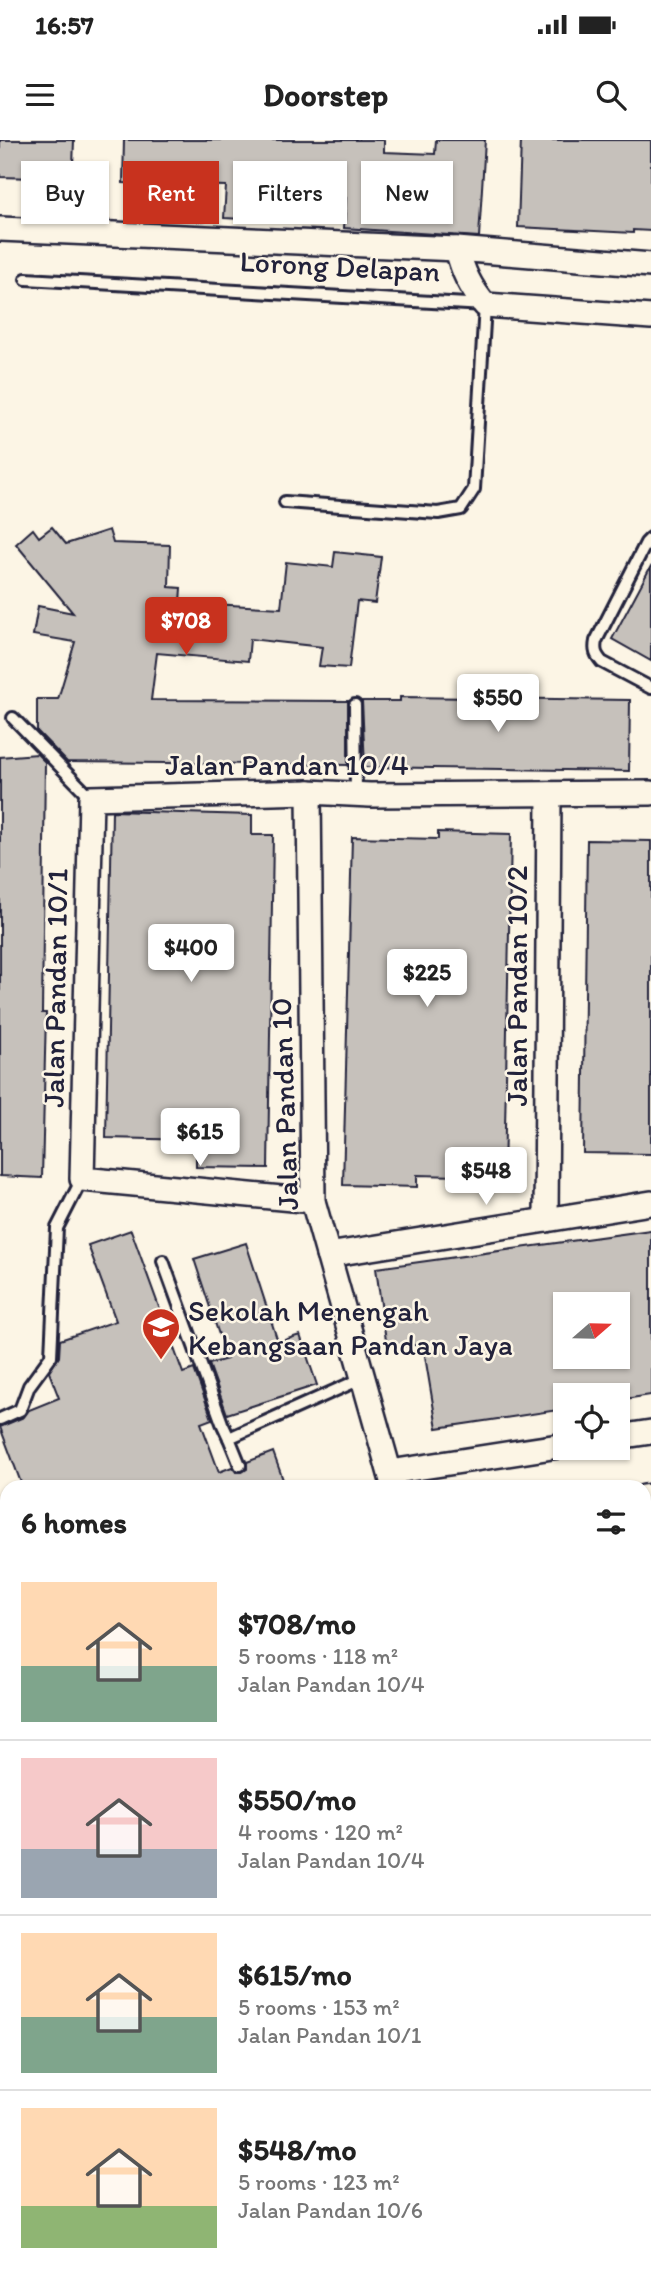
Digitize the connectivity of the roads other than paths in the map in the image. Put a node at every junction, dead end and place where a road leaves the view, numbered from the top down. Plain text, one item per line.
1 (0, 229) edge
2 (457, 249) junction
3 (651, 265) edge
4 (26, 279) dead end
5 (485, 305) junction
6 (651, 317) edge
7 (285, 502) dead end
8 (651, 538) edge
9 (651, 688) edge
10 (355, 705) dead end
11 (13, 718) dead end
12 (309, 792) junction
13 (651, 793) edge
14 (356, 794) junction
15 (549, 794) junction
16 (91, 799) junction
17 (82, 1179) junction
18 (313, 1201) junction
19 (651, 1203) edge
20 (545, 1220) junction
21 (328, 1255) junction
22 (163, 1261) dead end
23 (363, 1378) junction
24 (0, 1419) edge
25 (651, 1432) edge
26 (630, 1435) edge
27 (229, 1438) junction
28 (553, 1447) edge
29 (240, 1465) dead end
30 (392, 1480) edge

1 - 2 street
2 - 3 street
2 - 5 street
4 - 5 lane, Lorong Delapan
5 - 6 street, Lorong Delapan
5 - 7 lane
8 - 9 lane
10 - 14 lane
11 - 16 lane
12 - 14 street, Jalan Pandan 10/4
12 - 16 street, Jalan Pandan 10/4
12 - 18 street, Jalan Pandan 10
13 - 15 street, Jalan Pandan 10/4
14 - 15 street, Jalan Pandan 10/4
15 - 20 street, Jalan Pandan 10/2
16 - 17 street, Jalan Pandan 10/1
17 - 18 street
17 - 24 lane, Jalan Pandan 10/1
18 - 21 street, Jalan Pandan 10
19 - 20 street
20 - 21 street
21 - 23 street, Jalan Pandan 10
22 - 27 lane
23 - 27 lane
23 - 30 street, Jalan Pandan 10
25 - 26 street
27 - 29 lane
28 - 30 street

